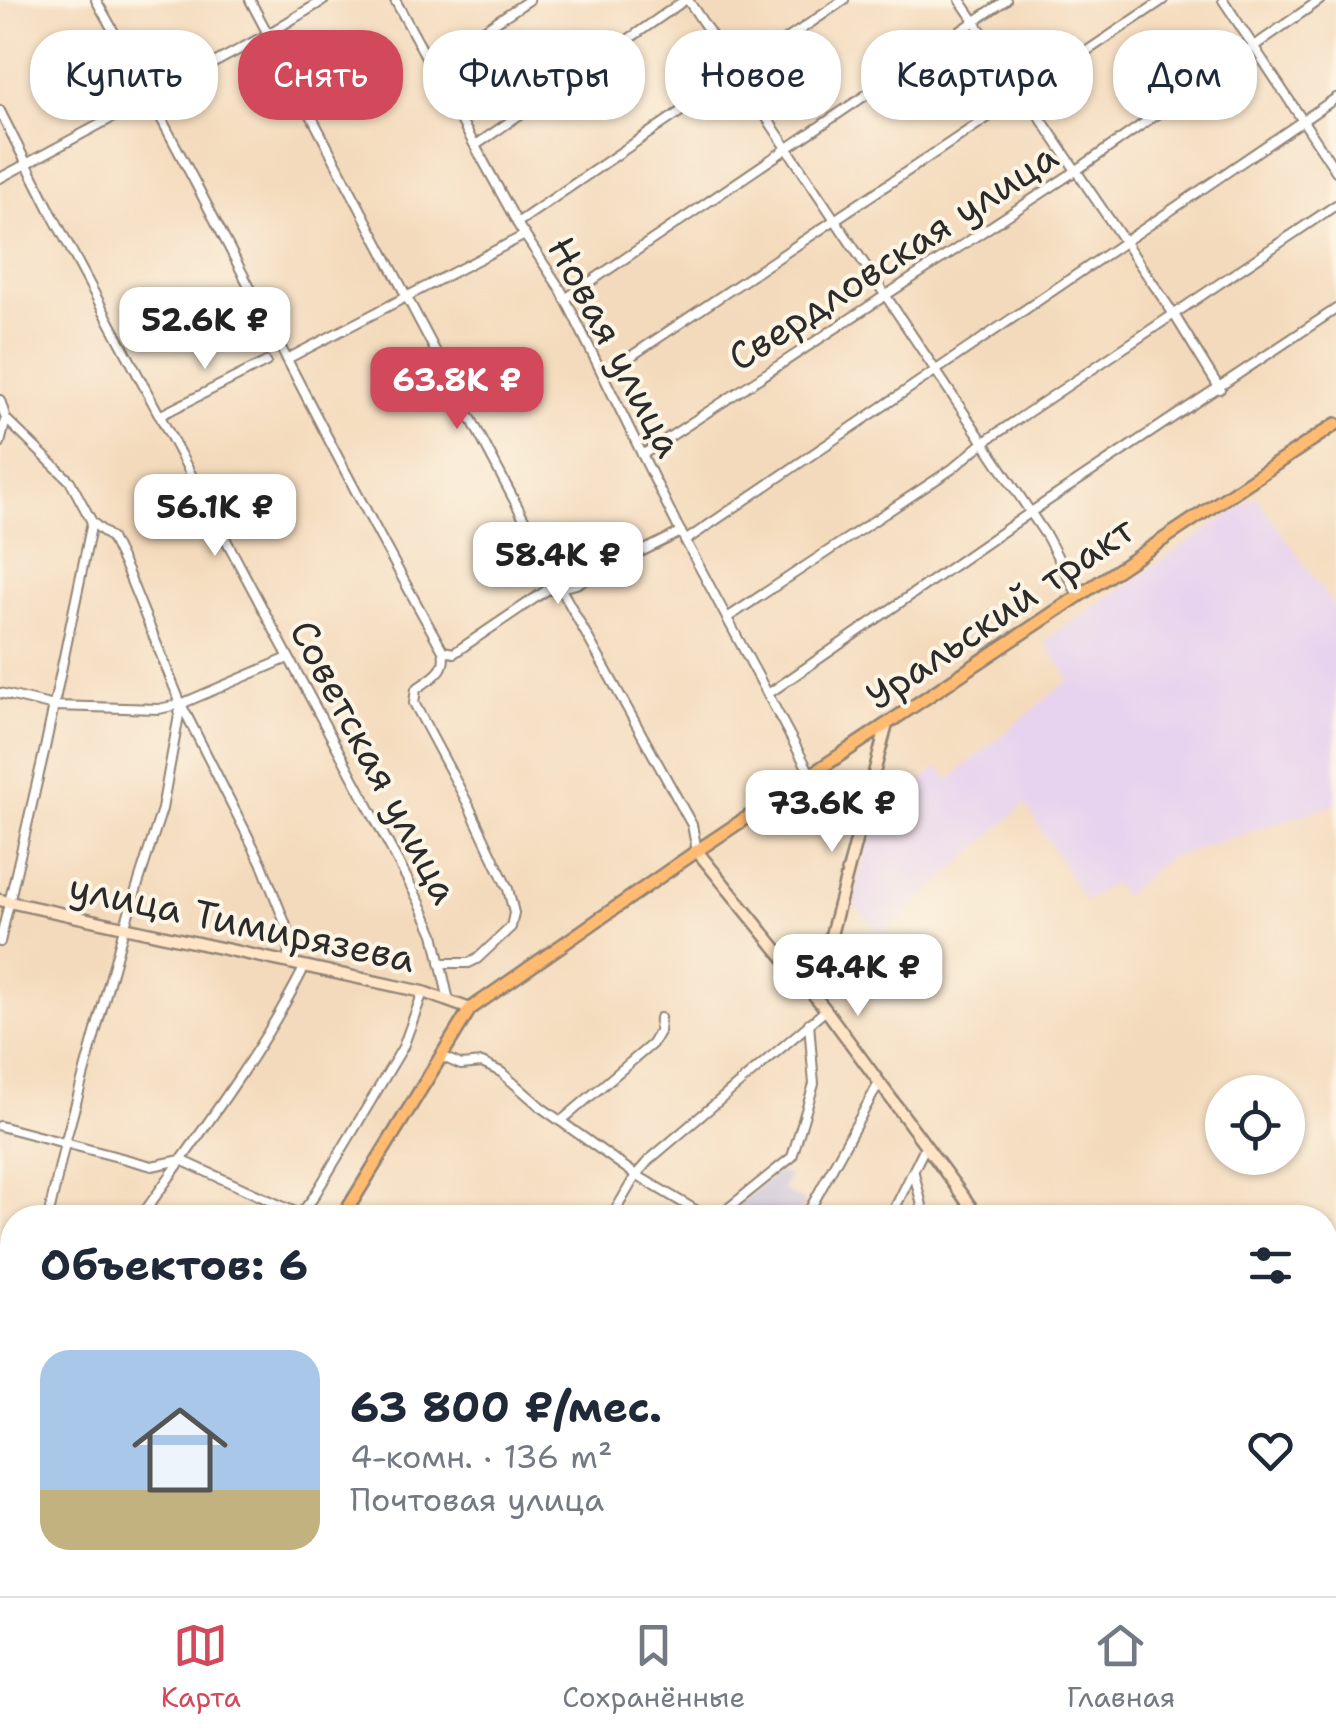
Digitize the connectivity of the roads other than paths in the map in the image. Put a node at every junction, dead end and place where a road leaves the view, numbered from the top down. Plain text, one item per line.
1 (96, 0) edge
2 (250, 0) edge
3 (324, 0) edge
4 (395, 0) edge
5 (529, 0) edge
6 (686, 0) edge
7 (844, 0) edge
8 (960, 0) edge
9 (1006, 0) edge
10 (1163, 0) edge
11 (1223, 0) edge
12 (1320, 0) edge
13 (975, 21) junction
14 (113, 30) edge
15 (266, 30) edge
16 (275, 30) edge
17 (484, 30) edge
18 (707, 30) edge
19 (799, 30) edge
20 (981, 30) edge
21 (1243, 30) edge
22 (1257, 44) edge
23 (1093, 47) edge
24 (423, 48) edge
25 (1257, 51) edge
26 (1336, 98) edge
27 (0, 111) edge
28 (105, 120) edge
29 (163, 120) edge
30 (314, 120) edge
31 (462, 120) edge
32 (666, 120) edge
33 (768, 120) edge
34 (984, 120) edge
35 (1041, 120) edge
36 (1148, 120) edge
37 (1303, 120) junction
38 (476, 145) junction
39 (788, 150) junction
40 (25, 162) junction
41 (1077, 170) junction
42 (1336, 171) edge
43 (0, 178) edge
44 (1336, 205) edge
45 (834, 220) junction
46 (518, 222) junction
47 (525, 235) junction
48 (1124, 244) junction
49 (884, 295) junction
50 (408, 296) junction
51 (565, 298) junction
52 (1336, 310) edge
53 (1175, 316) junction
54 (287, 359) junction
55 (266, 362) dead end
56 (936, 371) junction
57 (603, 375) junction
58 (1220, 389) junction
59 (0, 400) edge
60 (161, 415) junction
61 (6, 419) junction
62 (1336, 424) edge
63 (984, 442) junction
64 (0, 443) edge
65 (642, 455) junction
66 (1030, 512) junction
67 (92, 522) junction
68 (683, 536) junction
69 (560, 588) junction
70 (1079, 596) junction
71 (727, 618) junction
72 (443, 651) junction
73 (288, 658) junction
74 (0, 692) edge
75 (768, 694) junction
76 (181, 704) junction
77 (54, 706) junction
78 (888, 724) junction
79 (812, 775) junction
80 (697, 851) junction
81 (5, 902) edge
82 (124, 928) junction
83 (0, 942) edge
84 (287, 961) junction
85 (440, 963) junction
86 (305, 966) junction
87 (423, 992) junction
88 (815, 995) junction
89 (449, 1000) junction
90 (470, 1010) junction
91 (826, 1010) junction
92 (660, 1018) dead end
93 (809, 1023) junction
94 (441, 1056) junction
95 (879, 1083) junction
96 (560, 1121) junction
97 (0, 1126) edge
98 (65, 1143) junction
99 (926, 1145) junction
100 (180, 1160) junction
101 (914, 1173) junction
102 (636, 1176) junction
103 (51, 1205) edge
104 (149, 1205) edge
105 (278, 1205) edge
106 (309, 1205) edge
107 (350, 1205) edge
108 (619, 1205) edge
109 (688, 1205) edge
110 (729, 1205) edge
111 (811, 1205) edge
112 (897, 1205) edge
113 (922, 1205) edge
114 (970, 1205) edge

1 - 14 street
2 - 15 street
3 - 16 street
4 - 24 street, Новая улица
5 - 17 street
6 - 18 street
6 - 38 street
7 - 19 street
8 - 13 street
9 - 13 street
10 - 23 street
11 - 21 street
12 - 22 street, Свердловская улица
13 - 20 street
13 - 39 street
25 - 37 street
26 - 37 street
27 - 40 street, Советская улица
28 - 40 street
29 - 54 street
30 - 50 street
31 - 38 street, Новая улица
32 - 46 street
33 - 39 street
34 - 45 street
35 - 41 street
36 - 41 street, Свердловская улица
37 - 42 street
37 - 48 street
38 - 46 street, Новая улица
39 - 45 street
39 - 51 street
40 - 43 street
40 - 60 street, Советская улица
41 - 48 street
41 - 49 street, Свердловская улица
44 - 53 street
45 - 49 street
45 - 57 street
46 - 47 street, Новая улица
47 - 50 street
47 - 51 street, Новая улица
48 - 53 street
48 - 56 street
49 - 56 street
49 - 65 street, Свердловская улица
50 - 54 street
50 - 69 street
51 - 57 street, Новая улица
52 - 58 street
53 - 58 street
53 - 63 street
54 - 72 street
55 - 60 street
56 - 63 street
56 - 68 street
57 - 65 street, Новая улица
58 - 66 street
59 - 61 street
60 - 73 street, Советская улица
61 - 64 street
61 - 67 street
62 - 70 main road, Уральский тракт
63 - 66 street
63 - 71 street
65 - 68 street, Новая улица
66 - 70 street
66 - 75 street
67 - 76 street
67 - 77 street
68 - 69 street
68 - 71 street, Новая улица
69 - 72 street
69 - 80 street
70 - 78 main road, Уральский тракт
71 - 75 street, Новая улица
72 - 85 street, Советская улица
73 - 76 street
73 - 85 street, Советская улица
74 - 77 street
75 - 79 street, Новая улица
76 - 77 street
76 - 82 street
76 - 84 street
77 - 81 street
78 - 79 main road, Уральский тракт
78 - 88 main road
79 - 80 main road, Уральский тракт
80 - 88 main road
80 - 90 main road, Уральский тракт
81 - 82 main road, улица Тимирязева
81 - 83 street
82 - 84 main road, улица Тимирязева
82 - 98 street
84 - 86 main road, улица Тимирязева
85 - 89 street, Советская улица
86 - 87 main road, улица Тимирязева
86 - 100 street
87 - 89 main road, улица Тимирязева
87 - 106 street
88 - 91 main road
89 - 90 main road, улица Тимирязева
90 - 94 main road
91 - 93 street
91 - 95 main road
92 - 96 street
93 - 102 street
93 - 110 street
94 - 96 street
94 - 107 main road
95 - 99 main road
95 - 111 street
96 - 102 street
97 - 98 street
98 - 100 street
98 - 103 street
99 - 101 street
99 - 114 main road
100 - 104 street
100 - 105 street
101 - 112 street
101 - 113 street
102 - 108 street
102 - 109 street

